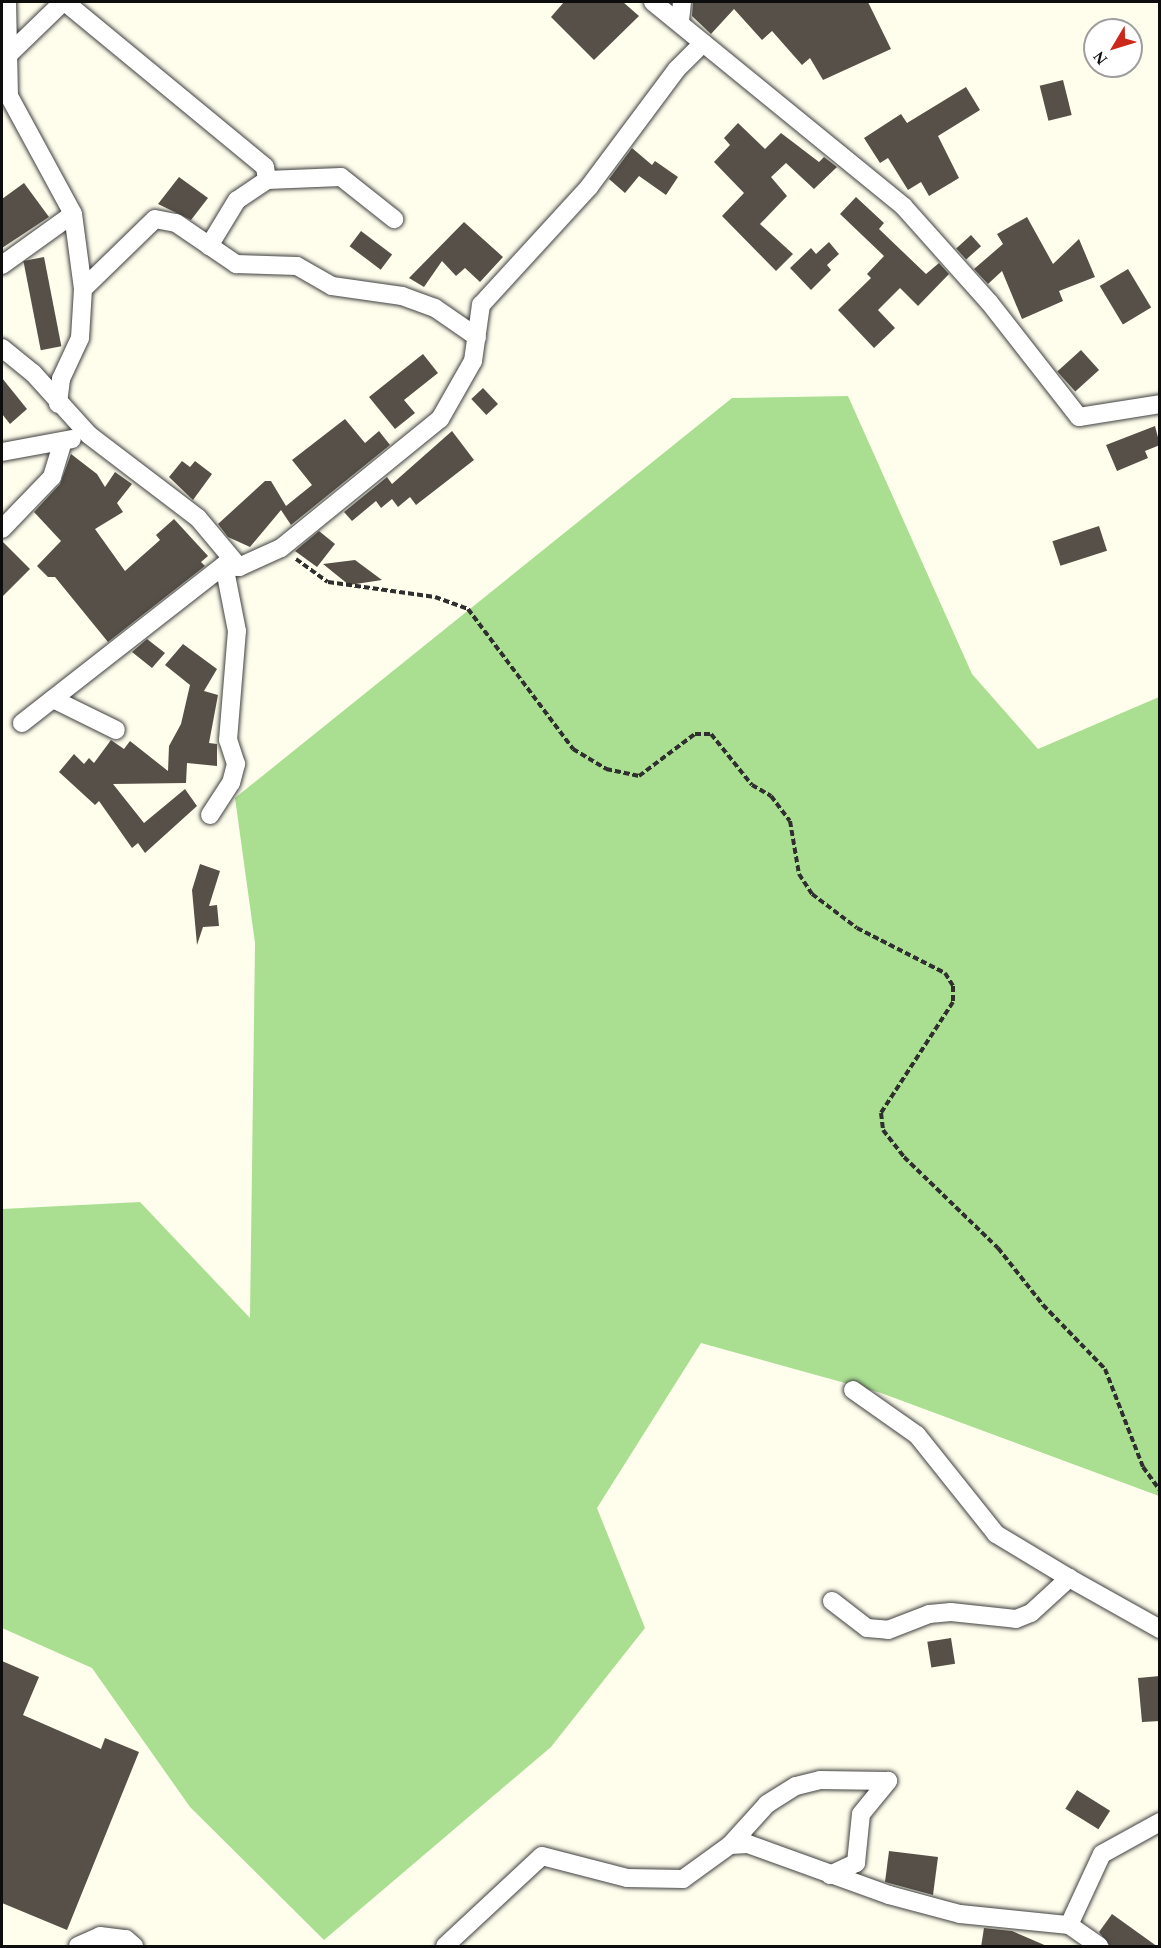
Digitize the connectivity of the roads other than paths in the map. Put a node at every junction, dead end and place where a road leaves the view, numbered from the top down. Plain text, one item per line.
1 (7, 2) edge
2 (64, 2) edge
3 (653, 2) edge
4 (682, 2) edge
5 (680, 21) junction
6 (703, 43) junction
7 (4, 58) edge
8 (267, 180) junction
9 (73, 213) junction
10 (394, 219) dead end
11 (209, 246) junction
12 (2, 265) edge
13 (83, 289) junction
14 (477, 337) junction
15 (2, 348) edge
16 (58, 404) junction
17 (1160, 404) edge
18 (88, 435) junction
19 (63, 442) junction
20 (2, 452) edge
21 (2, 529) edge
22 (231, 566) junction
23 (52, 699) junction
24 (22, 723) dead end
25 (117, 730) dead end
26 (210, 815) dead end
27 (853, 1390) dead end
28 (1069, 1578) junction
29 (832, 1601) dead end
30 (1160, 1629) edge
31 (1160, 1822) edge
32 (730, 1845) junction
33 (830, 1875) junction
34 (1069, 1925) junction
35 (78, 1947) edge
36 (134, 1947) edge
37 (445, 1947) edge
38 (1099, 1947) edge

1 - 7 street
2 - 7 street
2 - 8 street
3 - 5 street
4 - 5 street
5 - 6 street
6 - 14 street
6 - 17 street
7 - 9 street
8 - 10 street
8 - 11 street
9 - 12 street
9 - 13 street
11 - 13 street
11 - 14 street
13 - 16 street
14 - 22 street
15 - 16 street
16 - 18 street
18 - 19 street
18 - 22 street
19 - 20 street
19 - 21 street
22 - 23 street
22 - 26 street
23 - 24 street
23 - 25 street
27 - 28 street
28 - 29 street
28 - 30 street
31 - 34 street
32 - 33 street
32 - 33 street
32 - 37 street
33 - 34 street
34 - 38 street
35 - 36 street

